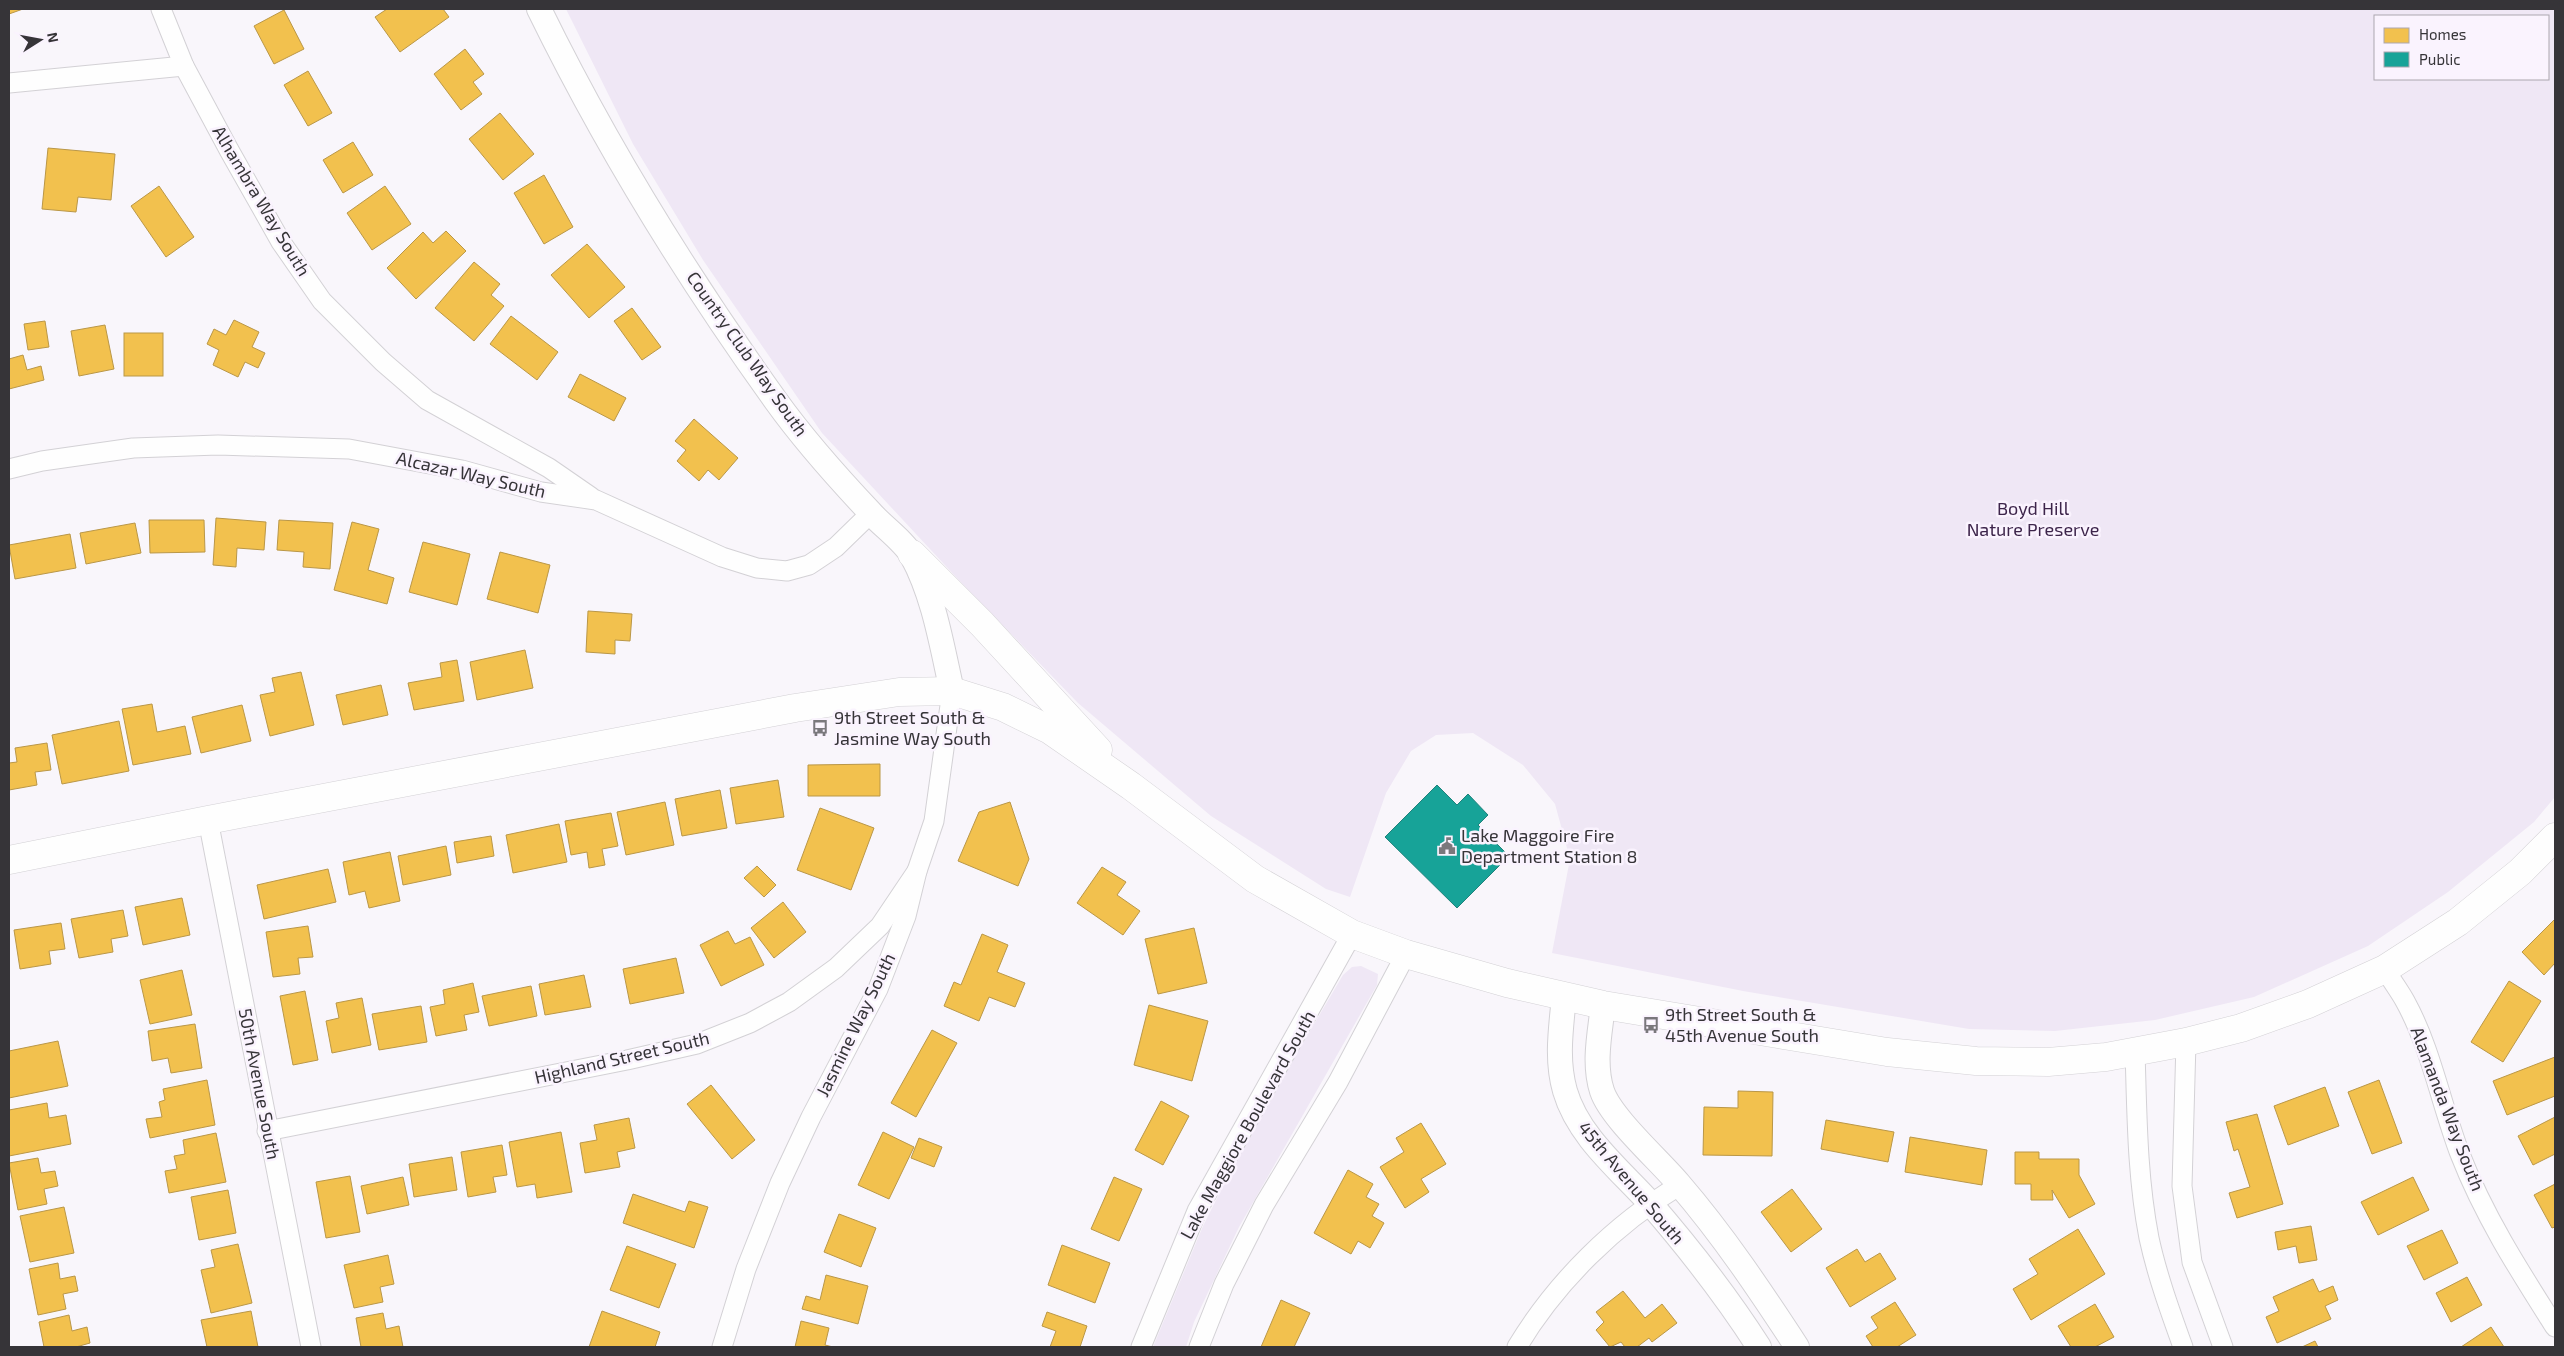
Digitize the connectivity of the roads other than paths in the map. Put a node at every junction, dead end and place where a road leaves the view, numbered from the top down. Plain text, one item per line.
1 (161, 9) edge
2 (539, 9) edge
3 (184, 66) junction
4 (9, 83) edge
5 (9, 469) edge
6 (596, 500) junction
7 (871, 513) junction
8 (912, 554) junction
9 (952, 692) junction
10 (1131, 786) junction
11 (208, 820) junction
12 (2555, 837) edge
13 (9, 860) edge
14 (917, 871) junction
15 (1352, 934) junction
16 (1406, 954) junction
17 (2385, 969) junction
18 (1564, 997) junction
19 (1603, 1005) junction
20 (2186, 1042) junction
21 (2135, 1051) junction
22 (267, 1131) junction
23 (1680, 1185) junction
24 (1650, 1203) junction
25 (2555, 1327) edge
26 (311, 1347) edge
27 (722, 1347) edge
28 (1141, 1347) edge
29 (1199, 1347) edge
30 (1517, 1347) edge
31 (1759, 1347) edge
32 (1797, 1347) edge
33 (2183, 1347) edge
34 (2223, 1347) edge

1 - 3 street, Alhambra Way South
2 - 7 street, Country Club Way South
3 - 4 street
3 - 6 street, Alhambra Way South
5 - 6 street, Alcazar Way South
6 - 7 street, Alcazar Way South
7 - 8 street, Country Club Way South
8 - 9 street, Country Club Way South
8 - 10 main road
9 - 10 main road
9 - 11 main road
9 - 14 street, Jasmine Way South
10 - 15 main road
11 - 13 main road
11 - 22 street, 50th Avenue South
12 - 17 main road
14 - 22 street, Highland Street South
14 - 27 street, Jasmine Way South
15 - 16 main road
15 - 28 street, Lake Maggiore Boulevard South
16 - 18 main road
16 - 29 street
17 - 20 main road
17 - 25 street, Alamanda Way South
18 - 19 main road
18 - 24 street, 45th Avenue South
19 - 21 main road
19 - 23 street, 45th Avenue South
20 - 21 main road
20 - 34 street
21 - 33 street
22 - 26 street, 50th Avenue South
23 - 24 street
23 - 32 street, 45th Avenue South
24 - 30 street
24 - 31 street, 45th Avenue South

